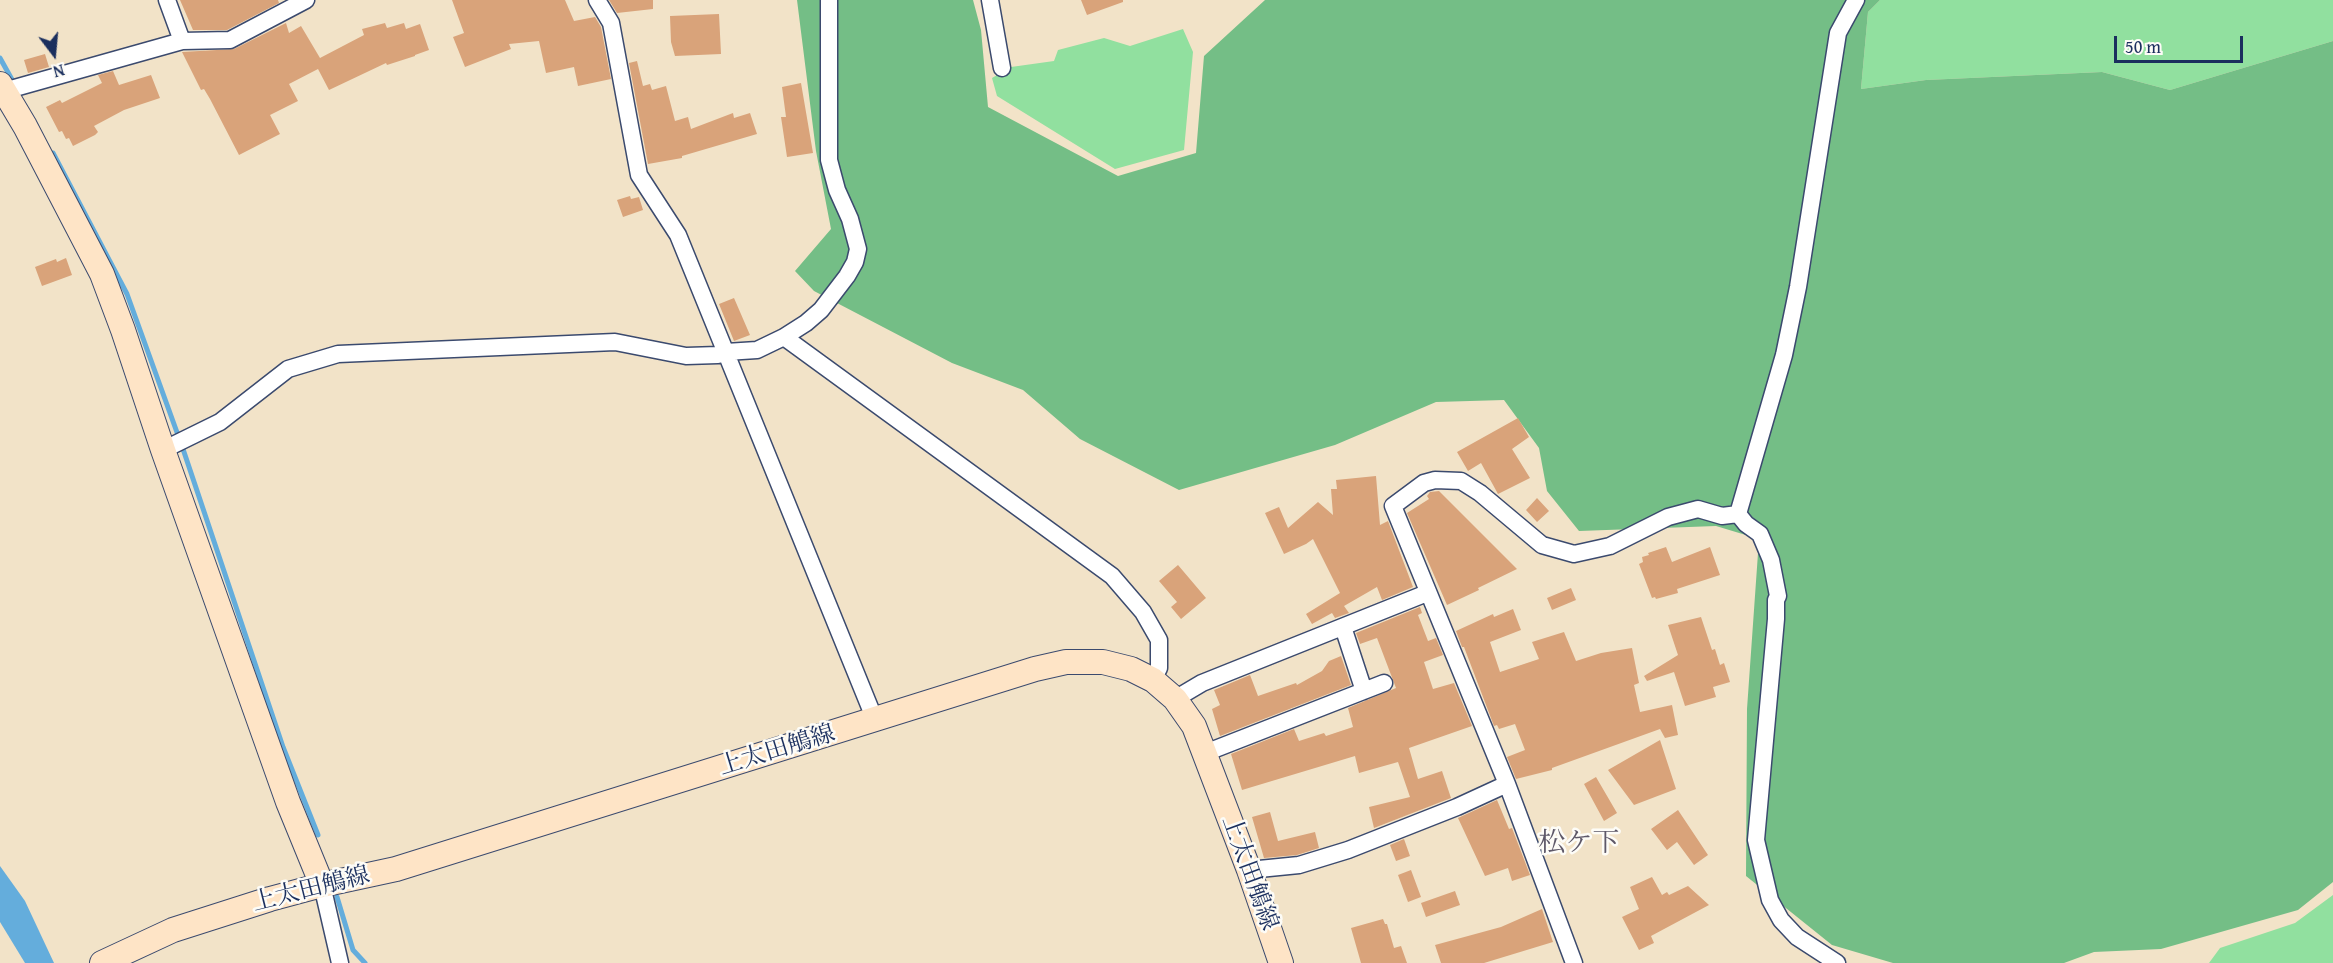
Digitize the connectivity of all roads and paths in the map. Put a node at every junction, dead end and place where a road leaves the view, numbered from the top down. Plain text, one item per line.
1 (167, 0) edge
2 (306, 0) edge
3 (597, 0) edge
4 (829, 0) edge
5 (990, 0) edge
6 (1856, 0) edge
7 (182, 41) junction
8 (1002, 68) dead end
9 (2, 87) edge
10 (784, 337) junction
11 (726, 352) junction
12 (162, 450) junction
13 (1738, 514) junction
14 (1427, 592) junction
15 (1343, 627) junction
16 (1153, 680) junction
17 (1384, 683) dead end
18 (1364, 691) junction
19 (1175, 699) junction
20 (875, 720) junction
21 (1205, 753) junction
22 (1507, 784) junction
23 (1249, 870) junction
24 (322, 885) junction
25 (102, 963) edge
26 (340, 963) edge
27 (1281, 963) edge
28 (1574, 963) edge
29 (1838, 963) edge

1 - 7 street
2 - 7 street
3 - 11 street
4 - 10 street
5 - 8 street
6 - 13 street
7 - 9 street
9 - 12 main road
10 - 11 street
10 - 16 street
11 - 12 street
11 - 20 street
12 - 24 main road
13 - 14 street
13 - 29 street
14 - 15 street
14 - 22 street
15 - 18 street
15 - 19 street
16 - 19 main road, 上太田鵤線
16 - 20 main road, 上太田鵤線
17 - 18 street
18 - 21 street
19 - 21 main road, 上太田鵤線
20 - 24 main road, 上太田鵤線
21 - 23 main road, 上太田鵤線
22 - 23 street
22 - 28 street
23 - 27 main road, 上太田鵤線
24 - 25 main road, 上太田鵤線
24 - 26 street

